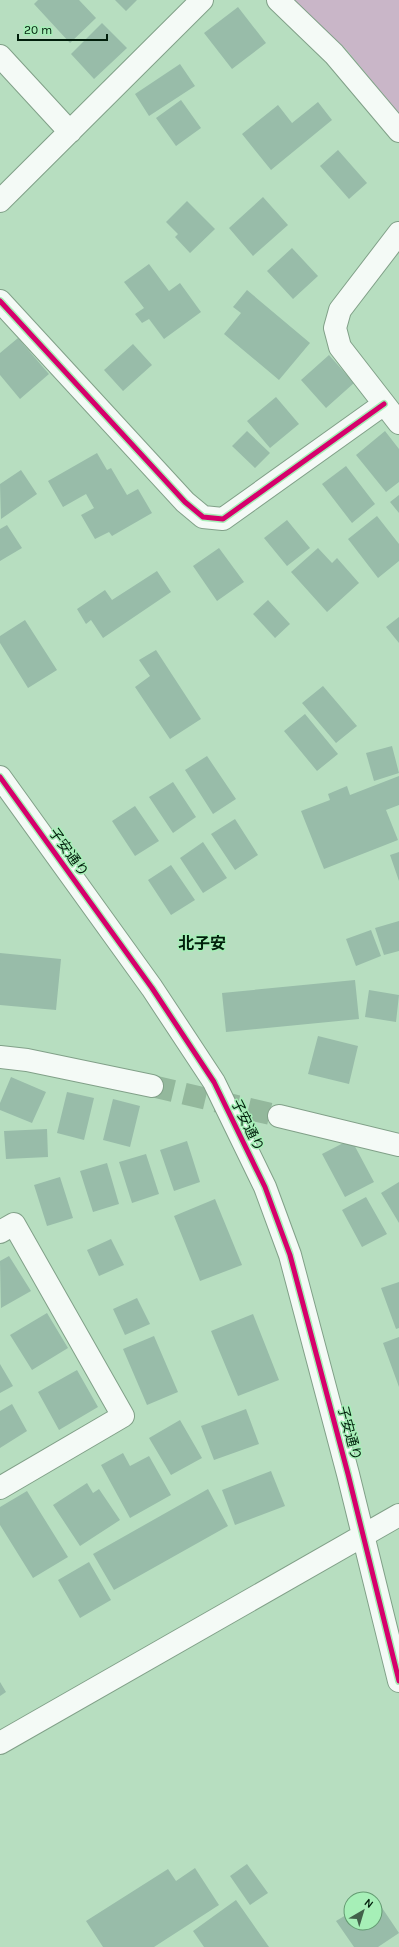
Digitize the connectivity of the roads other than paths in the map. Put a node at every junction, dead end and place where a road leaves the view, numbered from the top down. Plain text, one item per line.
1 (202, 0) edge
2 (278, 0) edge
3 (0, 56) edge
4 (399, 131) edge
5 (70, 132) junction
6 (0, 201) edge
7 (399, 233) edge
8 (0, 301) edge
9 (384, 404) junction
10 (399, 423) edge
11 (0, 777) edge
12 (0, 1057) edge
13 (152, 1086) tunnel mouth
14 (279, 1116) tunnel mouth
15 (399, 1145) edge
16 (0, 1232) edge
17 (0, 1488) edge
18 (399, 1515) edge
19 (363, 1535) junction
20 (399, 1681) edge
21 (0, 1743) edge

1 - 5 street
2 - 4 street
3 - 5 street
5 - 6 street
7 - 9 street
8 - 9 street
9 - 10 street
11 - 19 street, 子安通り
12 - 13 street
14 - 15 street
16 - 17 street
18 - 19 street
19 - 20 street, 子安通り
19 - 21 street

